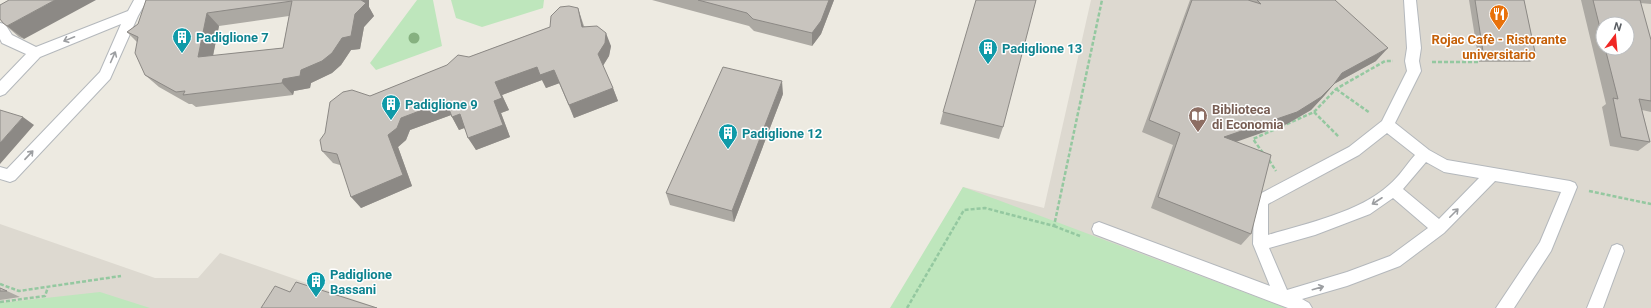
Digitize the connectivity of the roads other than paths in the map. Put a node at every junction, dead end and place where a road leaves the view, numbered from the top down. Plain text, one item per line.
1 (141, 0) edge
2 (1410, 0) edge
3 (132, 14) junction
4 (0, 28) edge
5 (34, 53) junction
6 (0, 90) edge
7 (1387, 125) junction
8 (1424, 154) junction
9 (0, 173) edge
10 (1493, 173) junction
11 (1394, 190) junction
12 (1439, 228) junction
13 (1099, 229) dead end
14 (1260, 244) junction
15 (1617, 251) dead end
16 (1282, 298) junction
17 (1304, 308) edge
18 (1504, 308) edge
19 (1595, 308) edge

1 - 3 lane
2 - 7 lane
3 -> 5 lane
9 -> 3 lane
4 - 5 lane
5 - 6 lane
7 - 8 lane
7 - 14 lane
8 - 10 lane
8 - 11 lane
12 -> 10 lane
10 - 18 lane
11 - 12 lane
11 -> 14 lane
16 -> 12 lane
13 - 16 lane
14 - 16 lane
15 - 19 lane
16 - 17 lane

